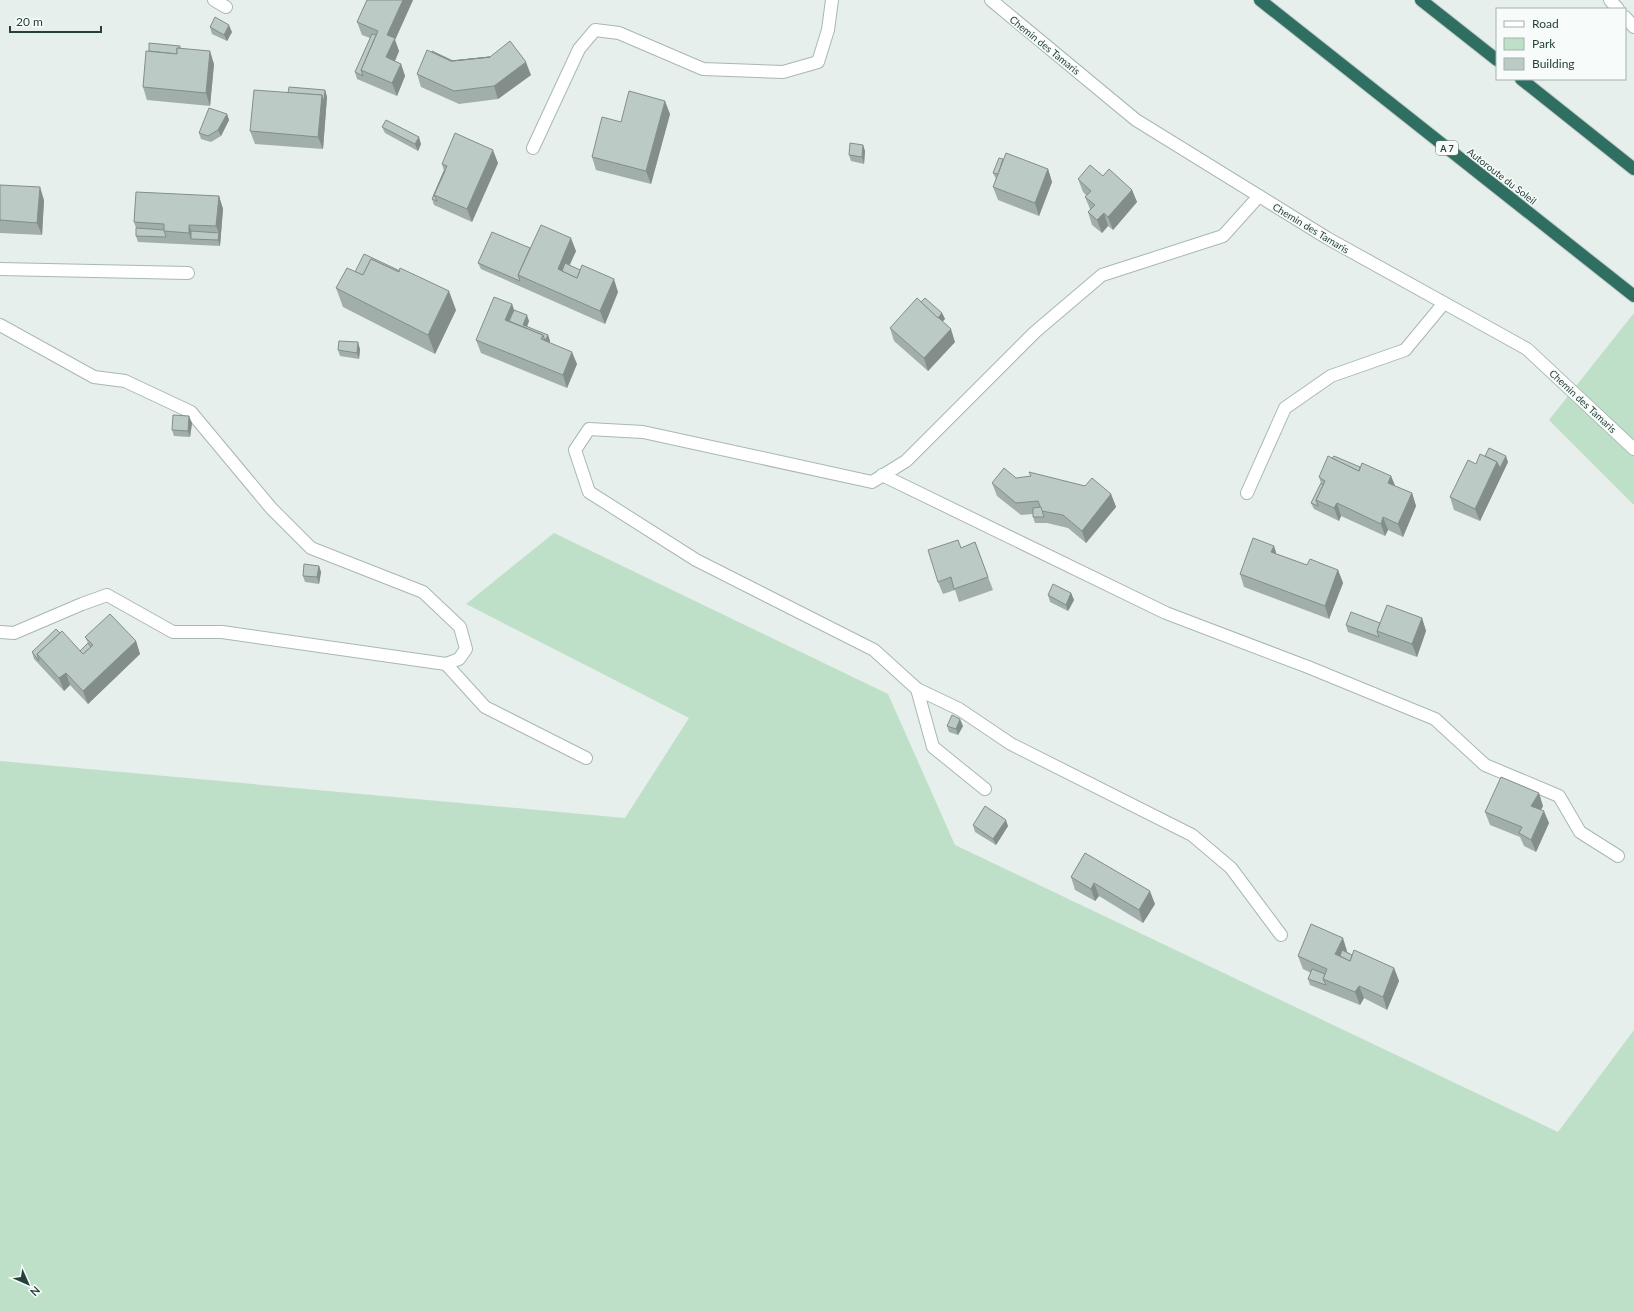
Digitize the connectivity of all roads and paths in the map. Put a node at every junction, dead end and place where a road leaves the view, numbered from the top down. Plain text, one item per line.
1 (214, 0) edge
2 (832, 0) edge
3 (991, 0) edge
4 (1260, 0) edge
5 (1421, 0) edge
6 (1610, 0) edge
7 (226, 7) dead end
8 (1617, 8) edge
9 (1626, 18) edge
10 (1634, 27) edge
11 (1496, 59) edge
12 (1521, 80) edge
13 (533, 148) dead end
14 (1634, 169) edge
15 (1259, 196) junction
16 (0, 269) edge
17 (188, 274) dead end
18 (1634, 296) edge
19 (1444, 303) junction
20 (0, 325) edge
21 (1634, 449) edge
22 (882, 476) junction
23 (1247, 493) dead end
24 (0, 632) edge
25 (446, 664) junction
26 (917, 689) junction
27 (586, 758) dead end
28 (985, 789) dead end
29 (1618, 856) dead end
30 (1281, 935) dead end

1 - 7 street
2 - 13 street
3 - 15 street, Chemin des Tamaris
4 - 18 highway, Autoroute du Soleil / A 7
5 - 11 highway
6 - 8 street
9 - 10 street
12 - 14 highway
15 - 19 street, Chemin des Tamaris
15 - 22 street
16 - 17 street
19 - 21 street, Chemin des Tamaris
19 - 23 street
20 - 25 street
22 - 26 street
22 - 29 street
24 - 25 street
25 - 27 street
26 - 28 street
26 - 30 street

